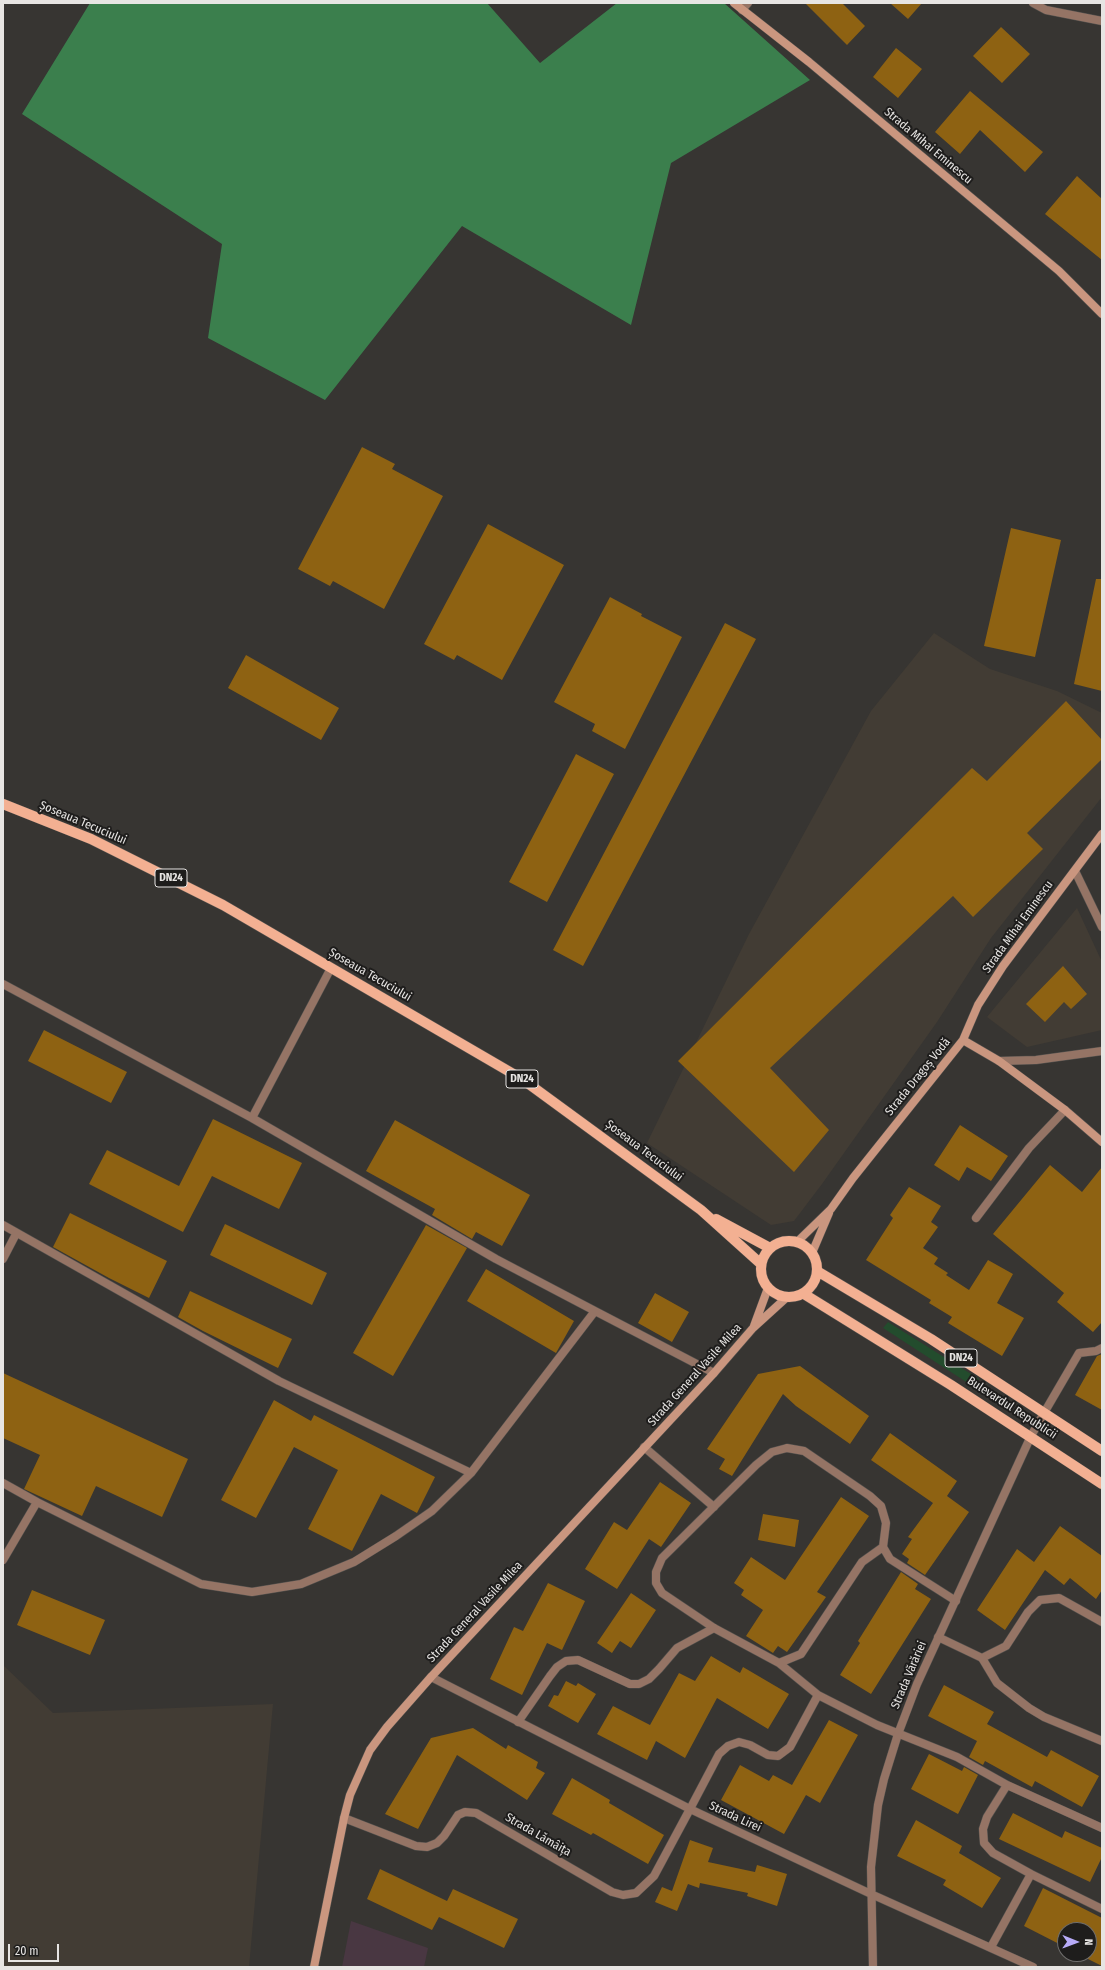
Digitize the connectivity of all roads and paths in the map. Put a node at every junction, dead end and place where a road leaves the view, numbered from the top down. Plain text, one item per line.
1 (734, 3) edge
2 (748, 3) edge
3 (1033, 3) edge
4 (742, 10) junction
5 (1102, 21) edge
6 (1102, 314) edge
7 (3, 804) edge
8 (1101, 837) edge
9 (1075, 871) junction
10 (1102, 927) edge
11 (332, 968) junction
12 (3, 984) edge
13 (963, 1040) junction
14 (1102, 1050) edge
15 (999, 1061) junction
16 (1065, 1110) junction
17 (252, 1118) junction
18 (1102, 1142) edge
19 (831, 1209) junction
20 (701, 1210) junction
21 (976, 1218) dead end
22 (3, 1225) edge
23 (16, 1234) junction
24 (797, 1242) junction
25 (770, 1248) junction
26 (812, 1253) junction
27 (3, 1259) edge
28 (761, 1264) junction
29 (817, 1271) junction
30 (768, 1288) junction
31 (804, 1294) junction
32 (786, 1298) junction
33 (595, 1311) junction
34 (753, 1328) junction
35 (1102, 1348) edge
36 (714, 1373) junction
37 (1044, 1413) junction
38 (1031, 1436) junction
39 (644, 1447) junction
40 (1102, 1451) edge
41 (471, 1474) junction
42 (3, 1483) edge
43 (1102, 1484) edge
44 (37, 1502) junction
45 (714, 1507) junction
46 (884, 1548) junction
47 (3, 1560) edge
48 (956, 1601) junction
49 (1102, 1622) edge
50 (714, 1628) junction
51 (938, 1637) junction
52 (982, 1658) junction
53 (779, 1664) junction
54 (431, 1677) junction
55 (818, 1695) junction
56 (518, 1722) junction
57 (898, 1734) junction
58 (1102, 1741) edge
59 (1007, 1785) junction
60 (690, 1809) junction
61 (344, 1818) junction
62 (1102, 1828) edge
63 (1031, 1874) junction
64 (871, 1894) junction
65 (1102, 1909) edge
66 (991, 1947) junction
67 (314, 1967) edge
68 (873, 1967) edge
69 (1033, 1967) edge

1 - 4 main road, Strada Mihai Eminescu
2 - 4 street
3 - 5 street
4 - 6 main road, Strada Mihai Eminescu
7 - 11 main road, Șoseaua Tecuciului / DN24
8 - 9 main road, Strada Mihai Eminescu
9 - 10 street
9 - 13 main road, Strada Mihai Eminescu
11 - 17 street
11 - 20 main road, Șoseaua Tecuciului / DN24
12 - 17 street
13 - 15 main road, Strada Dragoș Vodă
13 - 19 main road, Strada Dragoș Vodă
14 - 15 street
15 - 16 main road, Strada Dragoș Vodă
16 - 18 main road, Strada Dragoș Vodă
16 - 21 street
17 - 33 street
19 - 24 main road, Strada Dragoș Vodă
19 - 26 main road, Strada Dragoș Vodă
20 - 25 main road, Șoseaua Tecuciului / DN24
20 - 28 main road, Șoseaua Tecuciului / DN24
22 - 23 street
23 - 27 street
23 - 41 street
24 - 25 main road
24 - 26 main road
25 - 28 main road
26 - 29 main road
28 - 30 main road
29 - 31 main road
29 - 37 main road, Bulevardul Republicii / DN24
30 - 32 main road
30 - 34 main road, Strada General Vasile Milea
31 - 32 main road
31 - 38 main road, Bulevardul Republicii / DN24
32 - 34 main road, Strada General Vasile Milea
33 - 36 street
33 - 41 street
34 - 36 main road, Strada General Vasile Milea
35 - 37 street, Strada Vărăriei
36 - 39 main road, Strada General Vasile Milea
37 - 38 street, Strada Vărăriei
37 - 40 main road, Bulevardul Republicii / DN24
38 - 43 main road, Bulevardul Republicii / DN24
38 - 48 street, Strada Vărăriei
39 - 45 street
39 - 54 main road, Strada General Vasile Milea
41 - 44 street
42 - 44 street
44 - 47 street
45 - 46 street
45 - 50 street
46 - 48 street
46 - 53 street
48 - 51 street, Strada Vărăriei
49 - 52 street
50 - 53 street
50 - 56 street
51 - 52 street
51 - 57 street, Strada Vărăriei
52 - 58 street
53 - 55 street
54 - 56 street, Strada Lirei
54 - 61 main road, Strada General Vasile Milea
55 - 57 street
55 - 60 street
56 - 60 street, Strada Lirei
57 - 59 street
57 - 64 street, Strada Vărăriei
59 - 62 street
59 - 63 street
60 - 61 street, Strada Lămâița
60 - 64 street, Strada Lirei
61 - 67 main road, Strada General Vasile Milea
63 - 65 street
63 - 66 street
64 - 66 street, Strada Lirei
64 - 68 street, Strada Vărăriei
66 - 69 street, Strada Lirei

